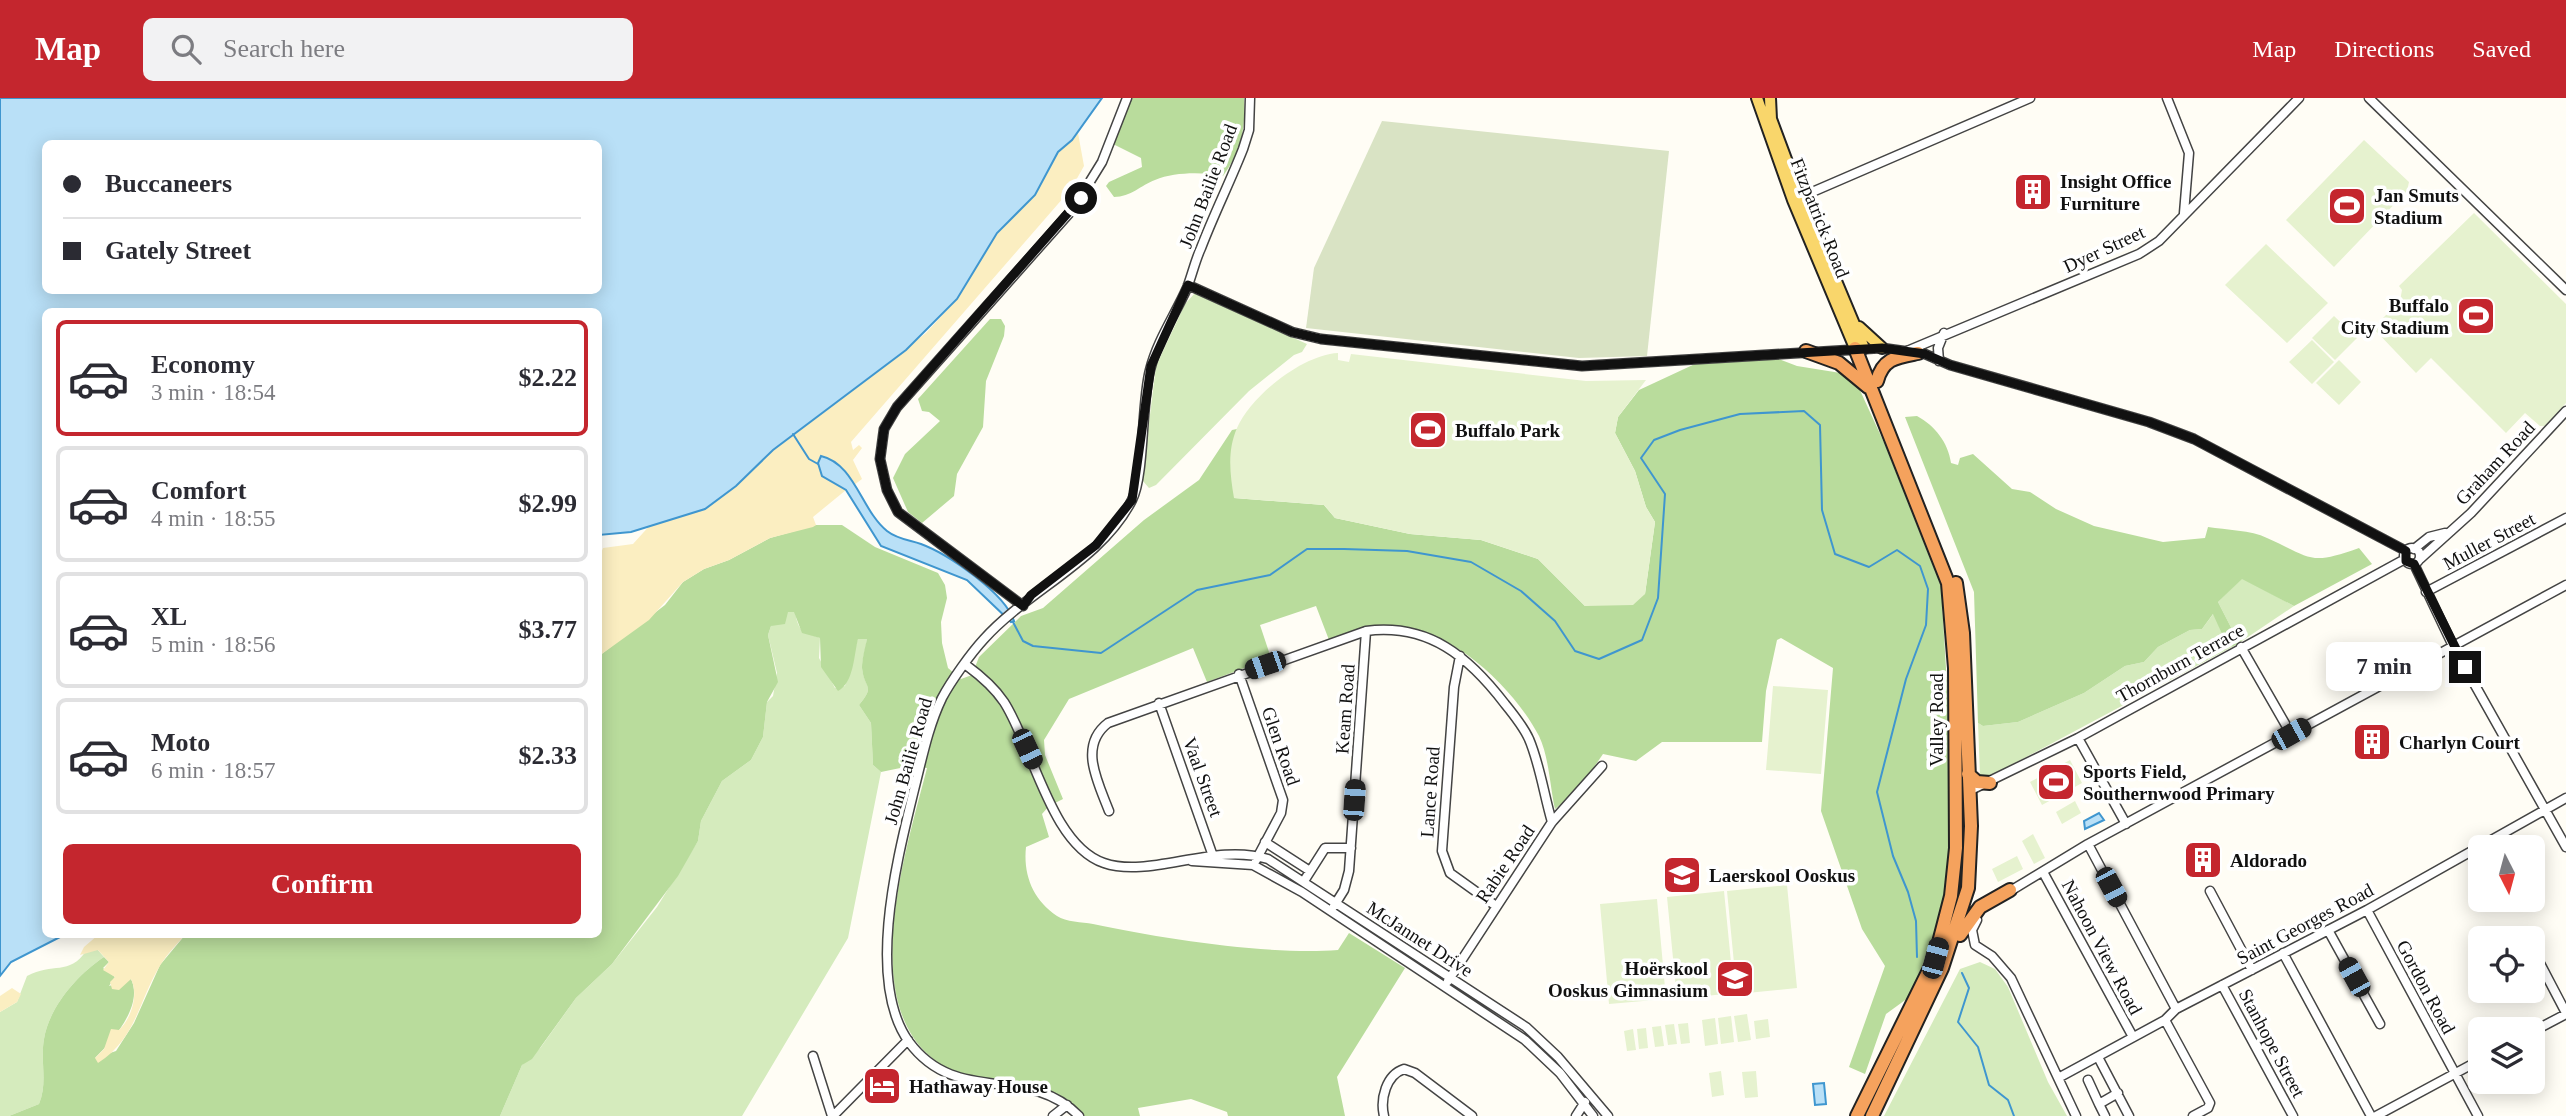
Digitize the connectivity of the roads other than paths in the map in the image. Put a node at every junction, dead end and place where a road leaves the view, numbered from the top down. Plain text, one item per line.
1 (1127, 98) edge
2 (1250, 98) edge
3 (1770, 98) edge
4 (2030, 98) edge
5 (2166, 98) edge
6 (2299, 98) edge
7 (2369, 98) edge
8 (1757, 99) edge
9 (1797, 198) junction
10 (2184, 213) junction
11 (1188, 285) junction
12 (2566, 290) edge
13 (1854, 322) junction
14 (1944, 333) junction
15 (1934, 338) junction
16 (1860, 348) junction
17 (1882, 348) junction
18 (1806, 351) junction
19 (1917, 353) junction
20 (1939, 361) junction
21 (1875, 387) junction
22 (2566, 411) edge
23 (2566, 518) edge
24 (2445, 533) junction
25 (2408, 553) junction
26 (2417, 562) junction
27 (2566, 585) edge
28 (2426, 592) junction
29 (1019, 608) junction
30 (1366, 631) junction
31 (2454, 646) junction
32 (2241, 647) junction
33 (1460, 656) junction
34 (966, 665) junction
35 (1239, 674) junction
36 (1159, 703) junction
37 (2291, 734) junction
38 (2078, 738) junction
39 (1602, 766) dead end
40 (1968, 774) junction
41 (1990, 783) junction
42 (1969, 791) junction
43 (2566, 797) edge
44 (2546, 809) junction
45 (1109, 811) dead end
46 (1552, 822) junction
47 (2126, 824) junction
48 (1265, 842) junction
49 (2088, 844) junction
50 (2566, 847) edge
51 (1350, 848) junction
52 (1956, 848) junction
53 (1258, 855) junction
54 (1214, 858) junction
55 (1253, 866) junction
56 (1310, 871) junction
57 (2043, 872) junction
58 (1304, 881) junction
59 (2010, 890) junction
60 (2210, 891) dead end
61 (1336, 903) junction
62 (1496, 906) junction
63 (2367, 910) junction
64 (1331, 911) junction
65 (2328, 930) junction
66 (2283, 953) junction
67 (1942, 968) junction
68 (2252, 970) junction
69 (2545, 973) edge
70 (1450, 977) junction
71 (2222, 985) junction
72 (1444, 986) junction
73 (2176, 1009) junction
74 (2566, 1013) edge
75 (2165, 1020) junction
76 (2380, 1024) dead end
77 (2545, 1025) edge
78 (2133, 1037) junction
79 (908, 1040) junction
80 (813, 1056) dead end
81 (2098, 1057) junction
82 (2468, 1067) edge
83 (2455, 1074) junction
84 (2060, 1077) junction
85 (2088, 1080) dead end
86 (2118, 1093) junction
87 (1590, 1094) junction
88 (1583, 1104) junction
89 (2099, 1104) junction
90 (1067, 1105) junction
91 (2389, 1113) edge
92 (833, 1116) edge
93 (1053, 1116) edge
94 (1079, 1116) edge
95 (1384, 1116) edge
96 (1472, 1116) edge
97 (1576, 1116) edge
98 (1593, 1116) edge
99 (1608, 1116) edge
100 (1857, 1116) edge
101 (1872, 1116) edge
102 (2076, 1116) edge
103 (2105, 1116) edge
104 (2129, 1116) edge
105 (2193, 1116) edge
106 (2293, 1116) edge
107 (2373, 1116) edge
108 (2478, 1116) edge

1 - 29 street
2 - 11 street, John Bailie Road
3 - 9 main road, Fitzpatrick Road
4 - 9 street
5 - 10 street
6 - 10 street, Dyer Street
7 - 12 street
8 - 9 main road, Fitzpatrick Road
9 - 13 main road, Fitzpatrick Road
9 - 16 main road, Fitzpatrick Road
10 - 14 street, Dyer Street
11 - 18 street
11 - 29 street, John Bailie Road
13 - 16 main road, Fitzpatrick Road
13 - 17 main road
14 - 15 street, Dyer Street
14 - 20 street
15 - 19 street
15 - 19 street, Dyer Street
16 - 17 street
16 - 18 street
16 - 21 highway, Valley Road
17 - 19 street
18 - 21 highway
19 - 20 street
19 - 21 highway
20 - 25 street
21 - 40 highway, Valley Road
21 - 52 highway, Valley Road
22 - 24 street, Graham Road
23 - 28 street, Muller Street
24 - 25 street, Graham Road
24 - 26 street, Graham Road
25 - 26 street
25 - 26 street
25 - 32 street, Thornburn Terrace
26 - 28 street
27 - 31 street
28 - 31 street
29 - 34 street, John Bailie Road
30 - 33 street
30 - 35 street
30 - 51 street, Keam Road
31 - 37 street
31 - 44 street
32 - 37 street
32 - 38 street, Thornburn Terrace
33 - 46 street
33 - 62 street, Lance Road
34 - 54 street, McJannet Drive
34 - 79 street, John Bailie Road
35 - 36 street
35 - 48 street, Glen Road
36 - 45 street
36 - 54 street, Vaal Street
37 - 47 street
38 - 41 street, Thornburn Terrace
38 - 47 street
39 - 46 street, Rabie Road
40 - 41 highway
40 - 42 highway, Valley Road
41 - 42 street, Thornburn Terrace
42 - 52 highway
42 - 67 highway, Valley Road
43 - 44 street, Saint Georges Road
44 - 50 street
44 - 63 street, Saint Georges Road
46 - 62 street, Rabie Road
47 - 49 street
48 - 53 street, Glen Road
48 - 56 street
49 - 57 street
49 - 73 street
51 - 56 street
51 - 61 street, Keam Road
52 - 100 highway, Valley Road
53 - 54 street, McJannet Drive
53 - 55 street, Glen Road
53 - 58 street, McJannet Drive
54 - 55 street, McJannet Drive
55 - 64 street, McJannet Drive
56 - 58 street
57 - 59 street
57 - 78 street, Nahoon View Road
58 - 61 street, McJannet Drive
59 - 67 highway
59 - 84 street
60 - 68 street
61 - 64 street, Keam Road
61 - 70 street, McJannet Drive
62 - 70 street, Rabie Road
63 - 65 street, Saint Georges Road
63 - 83 street, Gordon Road
64 - 72 street, McJannet Drive
65 - 66 street, Saint Georges Road
65 - 76 street
66 - 68 street, Saint Georges Road
66 - 107 street
67 - 101 highway, Valley Road
68 - 71 street, Saint Georges Road
69 - 74 street
70 - 72 street, Rabie Road
70 - 87 street, McJannet Drive
71 - 73 street, Saint Georges Road
71 - 106 street, Stanhope Street
72 - 88 street, McJannet Drive
73 - 75 street, Saint Georges Road
74 - 77 street
75 - 78 street, Saint Georges Road
75 - 105 street
78 - 81 street, Saint Georges Road
79 - 90 street, John Bailie Road
79 - 92 street
80 - 92 street
81 - 84 street, Saint Georges Road
81 - 86 street
82 - 83 street
83 - 91 street
83 - 108 street, Gordon Road
84 - 102 street
85 - 89 street
86 - 89 street
86 - 104 street
87 - 88 street
87 - 99 street, McJannet Drive
88 - 97 street
88 - 98 street, McJannet Drive
89 - 103 street
90 - 93 street
90 - 94 street, John Bailie Road
91 - 107 street
95 - 96 street

